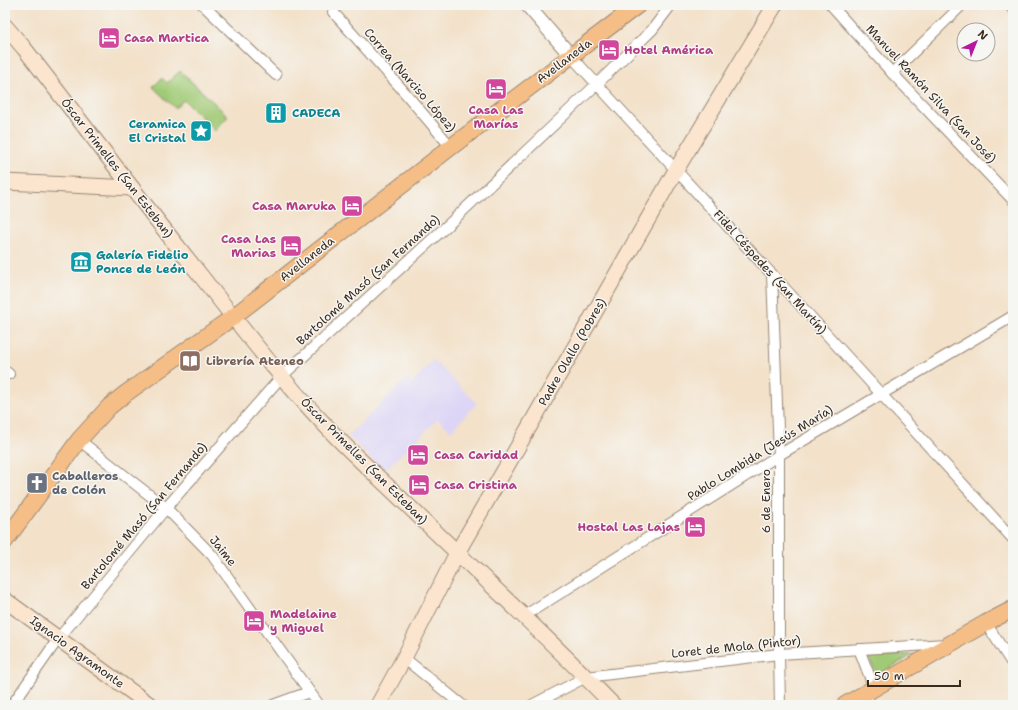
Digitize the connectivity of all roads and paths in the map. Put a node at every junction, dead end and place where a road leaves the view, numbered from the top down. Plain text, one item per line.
1 (203, 5) edge
2 (527, 5) edge
3 (638, 5) edge
4 (671, 5) edge
5 (775, 5) edge
6 (831, 5) edge
7 (962, 5) edge
8 (1009, 5) edge
9 (1013, 9) edge
10 (333, 12) dead end
11 (5, 26) edge
12 (572, 56) junction
13 (892, 73) junction
14 (276, 75) dead end
15 (597, 84) junction
16 (451, 147) junction
17 (676, 170) junction
18 (5, 182) edge
19 (132, 188) junction
20 (1013, 200) edge
21 (772, 274) junction
22 (1013, 316) edge
23 (233, 317) junction
24 (282, 376) junction
25 (881, 394) junction
26 (79, 440) junction
27 (779, 455) junction
28 (166, 508) junction
29 (8, 531) edge
30 (1013, 539) edge
31 (457, 554) junction
32 (5, 600) edge
33 (1013, 609) edge
34 (524, 616) junction
35 (986, 623) junction
36 (58, 639) junction
37 (950, 644) junction
38 (859, 649) junction
39 (779, 654) junction
40 (404, 658) junction
41 (1013, 664) edge
42 (586, 677) junction
43 (309, 692) junction
44 (870, 696) edge
45 (12, 705) edge
46 (150, 705) edge
47 (273, 705) edge
48 (319, 705) edge
49 (378, 705) edge
50 (462, 705) edge
51 (532, 705) edge
52 (613, 705) edge
53 (780, 705) edge
54 (845, 705) edge

1 - 14 street
2 - 12 street, Fidel Céspedes (San Martín)
3 - 12 main road, Avellaneda
4 - 15 street, Bartolomé Masó (San Fernando)
5 - 17 main road, Padre Olallo (Pobres)
6 - 13 street, Manuel Ramón Silva (San José)
7 - 13 street
8 - 9 street
10 - 16 street, Correa (Narciso López)
11 - 19 main road, Óscar Primelles (San Esteban)
12 - 15 street, Fidel Céspedes (San Martín)
12 - 16 main road, Avellaneda
13 - 20 street, Manuel Ramón Silva (San José)
15 - 17 street, Fidel Céspedes (San Martín)
15 - 24 street, Bartolomé Masó (San Fernando)
16 - 23 main road, Avellaneda
17 - 21 street, Fidel Céspedes (San Martín)
17 - 31 main road, Padre Olallo (Pobres)
18 - 19 main road
19 - 23 main road, Óscar Primelles (San Esteban)
21 - 25 street, Fidel Céspedes (San Martín)
21 - 27 street, 6 de Enero
22 - 25 street, Pablo Lombida (Jesús María)
23 - 24 main road, Óscar Primelles (San Esteban)
23 - 26 main road, Avellaneda
24 - 28 street, Bartolomé Masó (San Fernando)
24 - 31 main road, Óscar Primelles (San Esteban)
25 - 27 street, Pablo Lombida (Jesús María)
25 - 30 street, Fidel Céspedes (San Martín)
26 - 28 street, Jaime
26 - 29 main road, Avellaneda
27 - 34 street, Pablo Lombida (Jesús María)
27 - 39 street, 6 de Enero
28 - 36 street, Bartolomé Masó (San Fernando)
28 - 43 street, Jaime
31 - 34 main road, Óscar Primelles (San Esteban)
31 - 40 main road, Padre Olallo (Pobres)
32 - 36 main road, Ignacio Agramonte
33 - 35 main road
34 - 42 main road, Óscar Primelles (San Esteban)
35 - 37 main road
35 - 41 street
36 - 45 street, Bartolomé Masó (San Fernando)
36 - 46 main road, Ignacio Agramonte
37 - 38 street, Loret de Mola (Pintor)
37 - 44 main road
38 - 39 street, Loret de Mola (Pintor)
38 - 44 street
39 - 42 street, Loret de Mola (Pintor)
39 - 53 street, 6 de Enero
40 - 49 main road, Padre Olallo (Pobres)
40 - 50 street
42 - 51 street, Loret de Mola (Pintor)
42 - 52 main road, Óscar Primelles (San Esteban)
43 - 47 street
43 - 48 street, Jaime
44 - 54 main road

